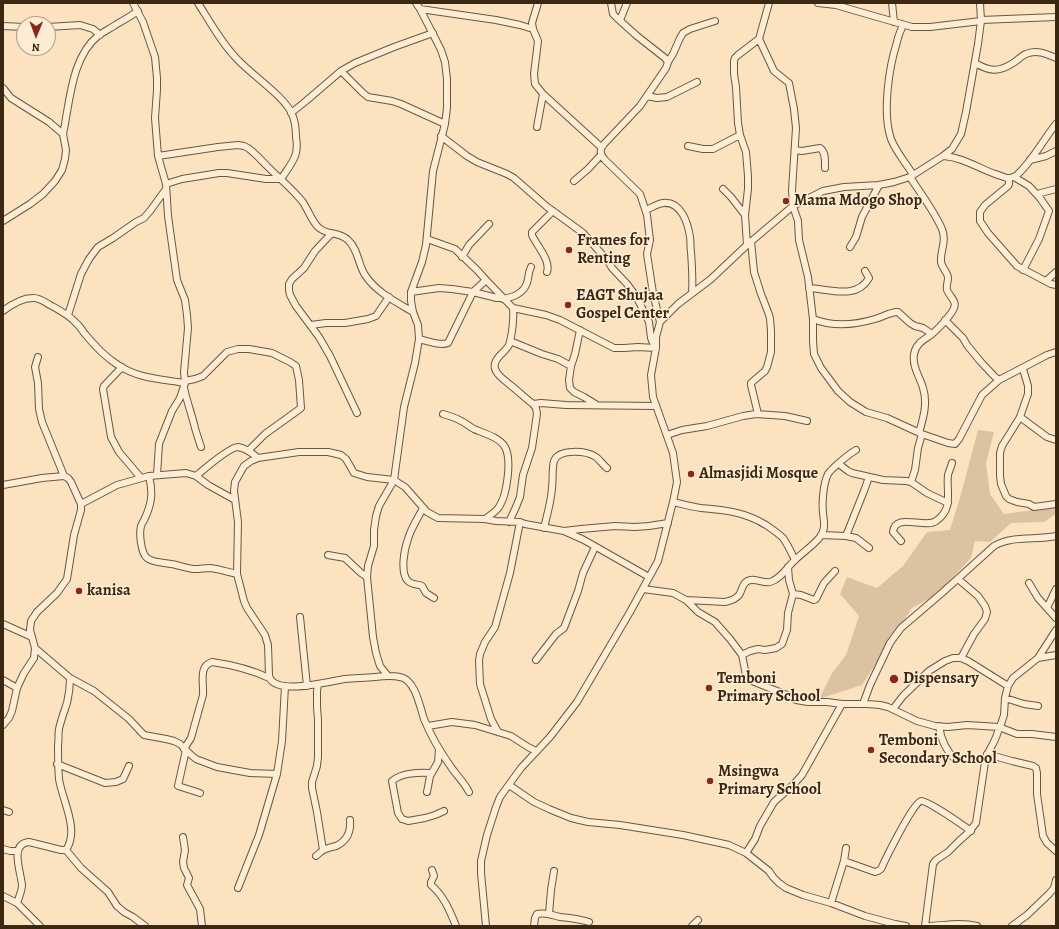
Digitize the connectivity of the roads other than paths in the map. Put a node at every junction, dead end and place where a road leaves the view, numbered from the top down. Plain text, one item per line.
1 (133, 3) edge
2 (198, 3) edge
3 (416, 3) edge
4 (538, 3) edge
5 (611, 3) edge
6 (627, 3) edge
7 (769, 3) edge
8 (818, 3) edge
9 (892, 3) edge
10 (980, 3) edge
11 (420, 9) junction
12 (138, 11) junction
13 (1056, 17) edge
14 (620, 20) junction
15 (715, 21) dead end
16 (981, 21) junction
17 (894, 22) junction
18 (903, 25) junction
19 (3, 26) edge
20 (16, 27) edge
21 (56, 27) edge
22 (533, 29) junction
23 (433, 33) junction
24 (100, 34) junction
25 (759, 39) junction
26 (1056, 58) edge
27 (668, 62) junction
28 (975, 64) junction
29 (341, 71) junction
30 (697, 82) dead end
31 (3, 88) edge
32 (543, 94) junction
33 (647, 96) junction
34 (291, 113) junction
35 (445, 124) junction
36 (1056, 124) edge
37 (537, 127) dead end
38 (63, 134) junction
39 (740, 134) junction
40 (441, 136) junction
41 (688, 146) dead end
42 (601, 147) junction
43 (795, 150) junction
44 (1056, 151) edge
45 (601, 155) junction
46 (158, 156) junction
47 (943, 156) junction
48 (1030, 160) junction
49 (825, 168) dead end
50 (912, 176) junction
51 (1012, 177) junction
52 (281, 178) junction
53 (574, 181) dead end
54 (879, 185) junction
55 (166, 187) junction
56 (723, 189) dead end
57 (1056, 189) edge
58 (1037, 194) junction
59 (793, 206) junction
60 (646, 210) junction
61 (553, 211) junction
62 (1049, 211) junction
63 (745, 214) junction
64 (1056, 215) edge
65 (3, 221) edge
66 (489, 224) dead end
67 (331, 234) junction
68 (426, 239) junction
69 (749, 243) junction
70 (850, 247) dead end
71 (462, 257) junction
72 (532, 267) dead end
73 (1023, 270) junction
74 (865, 271) dead end
75 (547, 272) dead end
76 (1056, 272) edge
77 (486, 280) junction
78 (1046, 281) junction
79 (1056, 287) edge
80 (809, 288) junction
81 (411, 292) junction
82 (472, 292) junction
83 (692, 293) junction
84 (389, 298) junction
85 (503, 298) junction
86 (513, 308) junction
87 (3, 311) edge
88 (413, 312) junction
89 (68, 315) junction
90 (813, 319) junction
91 (945, 320) junction
92 (660, 322) junction
93 (311, 325) junction
94 (580, 330) junction
95 (932, 334) junction
96 (419, 339) junction
97 (510, 341) junction
98 (656, 346) junction
99 (1056, 354) edge
100 (38, 357) dead end
101 (571, 366) junction
102 (122, 367) junction
103 (1023, 369) junction
104 (999, 380) junction
105 (185, 384) junction
106 (533, 404) junction
107 (597, 405) junction
108 (656, 406) junction
109 (357, 413) dead end
110 (444, 414) dead end
111 (758, 414) junction
112 (1020, 417) junction
113 (807, 421) dead end
114 (920, 434) junction
115 (667, 435) junction
116 (1056, 440) edge
117 (201, 447) dead end
118 (856, 450) dead end
119 (248, 451) junction
120 (258, 458) junction
121 (952, 463) dead end
122 (839, 464) junction
123 (607, 468) dead end
124 (157, 475) junction
125 (64, 476) junction
126 (149, 476) junction
127 (196, 476) junction
128 (869, 476) junction
129 (141, 478) junction
130 (394, 480) junction
131 (912, 482) junction
132 (3, 485) edge
133 (234, 500) junction
134 (674, 502) junction
135 (948, 503) junction
136 (81, 504) junction
137 (1056, 504) edge
138 (423, 508) junction
139 (485, 519) junction
140 (509, 522) junction
141 (520, 522) junction
142 (668, 523) junction
143 (544, 528) junction
144 (564, 531) junction
145 (821, 535) junction
146 (846, 536) junction
147 (1056, 536) edge
148 (902, 541) dead end
149 (595, 547) junction
150 (869, 548) dead end
151 (328, 554) dead end
152 (795, 560) junction
153 (788, 568) junction
154 (835, 571) dead end
155 (237, 574) junction
156 (367, 576) junction
157 (650, 576) junction
158 (958, 579) junction
159 (1029, 583) dead end
160 (643, 589) junction
161 (1056, 590) edge
162 (793, 594) junction
163 (434, 598) dead end
164 (686, 600) junction
165 (1046, 608) junction
166 (300, 617) dead end
167 (1056, 618) edge
168 (3, 624) edge
169 (1056, 630) edge
170 (32, 637) junction
171 (35, 648) junction
172 (742, 655) junction
173 (1056, 655) edge
174 (961, 658) junction
175 (1038, 658) junction
176 (536, 660) dead end
177 (388, 676) junction
178 (70, 678) junction
179 (269, 678) junction
180 (3, 680) edge
181 (318, 684) junction
182 (284, 686) junction
183 (306, 686) junction
184 (1008, 686) junction
185 (17, 688) junction
186 (1005, 698) junction
187 (842, 704) junction
188 (862, 704) junction
189 (1038, 706) dead end
190 (893, 709) junction
191 (3, 725) edge
192 (428, 726) junction
193 (938, 726) junction
194 (999, 727) junction
195 (498, 732) junction
196 (1056, 737) edge
197 (439, 749) junction
198 (185, 750) junction
199 (536, 751) junction
200 (987, 754) junction
201 (956, 760) dead end
202 (57, 764) junction
203 (129, 766) dead end
204 (431, 773) junction
205 (277, 774) junction
206 (509, 786) junction
207 (427, 792) dead end
208 (469, 792) dead end
209 (200, 793) dead end
210 (444, 811) dead end
211 (350, 820) dead end
212 (971, 831) junction
213 (183, 837) dead end
214 (846, 848) dead end
215 (3, 849) edge
216 (66, 850) junction
217 (323, 850) junction
218 (18, 851) junction
219 (1056, 851) edge
220 (746, 853) junction
221 (316, 856) dead end
222 (844, 860) junction
223 (432, 870) dead end
224 (554, 871) dead end
225 (1056, 880) edge
226 (238, 888) dead end
227 (1055, 888) edge
228 (3, 896) edge
229 (16, 903) junction
230 (831, 903) junction
231 (549, 914) junction
232 (698, 920) dead end
233 (589, 922) dead end
234 (40, 926) edge
235 (145, 926) edge
236 (202, 926) edge
237 (456, 926) edge
238 (486, 926) edge
239 (534, 926) edge
240 (692, 926) edge
241 (906, 926) edge
242 (925, 926) edge
243 (930, 926) edge
244 (976, 926) edge
245 (1012, 926) edge

1 - 12 street
2 - 34 street
3 - 11 street
4 - 22 street
5 - 14 street
6 - 14 street
7 - 25 street
8 - 17 street
9 - 17 street
10 - 16 street
11 - 22 street
11 - 23 street
12 - 24 street
12 - 46 street
13 - 16 street
14 - 27 street
15 - 27 street
16 - 18 street
16 - 28 street
17 - 18 street
18 - 50 street
19 - 20 street
21 - 24 street
22 - 32 street
23 - 29 street
23 - 35 street
24 - 38 street
25 - 39 street
25 - 43 street
26 - 28 street
27 - 33 street
28 - 47 street
29 - 34 street
29 - 35 street
30 - 33 street
31 - 38 street
32 - 37 street
32 - 42 street
33 - 42 street
34 - 52 street
35 - 40 street
36 - 48 street
38 - 65 street
39 - 41 street
39 - 63 street
40 - 61 street
40 - 68 street
42 - 45 street
43 - 49 street
43 - 59 street
44 - 48 street
45 - 53 street
45 - 60 street
46 - 52 street
46 - 55 street
47 - 50 street
47 - 51 street
48 - 51 street
50 - 54 street
50 - 91 street
51 - 58 street
51 - 73 street
52 - 55 street
52 - 67 street
54 - 59 street
54 - 70 street
55 - 89 street
55 - 105 street
56 - 63 street
57 - 58 street
58 - 62 street
59 - 69 street
59 - 80 street
60 - 83 street
60 - 92 street
61 - 75 street
61 - 98 street
62 - 64 street
62 - 73 street
63 - 69 street
66 - 71 street
67 - 84 street
67 - 93 street
68 - 71 street
68 - 81 street
69 - 83 street
69 - 111 street
71 - 77 street
72 - 85 street
73 - 78 street
74 - 80 street
76 - 78 street
77 - 82 street
77 - 85 street
78 - 79 street
80 - 90 street
81 - 82 street
81 - 88 street
82 - 85 street
82 - 96 street
83 - 92 street
84 - 88 street
84 - 93 street
85 - 86 street
86 - 94 street
86 - 97 street
87 - 89 street
88 - 96 street
89 - 102 street
90 - 95 street
90 - 114 street
91 - 95 street
91 - 104 street
92 - 98 street
93 - 109 street
94 - 98 street
94 - 101 street
95 - 114 street
96 - 130 street
97 - 101 street
97 - 106 street
98 - 108 street
99 - 103 street
100 - 125 street
101 - 107 street
102 - 105 street
102 - 129 street
103 - 104 street
103 - 112 street
104 - 114 street
105 - 117 street
105 - 119 street
105 - 124 street
106 - 107 street
106 - 140 street
107 - 108 street
108 - 115 street
110 - 139 street
111 - 113 street
111 - 115 street
112 - 116 street
112 - 137 street
114 - 131 street
115 - 134 street
118 - 122 street
119 - 120 street
119 - 127 street
120 - 130 street
120 - 133 street
121 - 135 street
122 - 128 street
122 - 145 street
123 - 143 street
124 - 126 street
124 - 127 street
125 - 132 street
125 - 136 street
126 - 129 street
126 - 155 street
127 - 133 street
128 - 131 street
128 - 146 street
129 - 136 street
130 - 138 street
130 - 156 street
131 - 135 street
133 - 155 street
134 - 142 street
134 - 152 street
135 - 148 street
136 - 170 street
138 - 139 street
138 - 163 street
139 - 140 street
140 - 141 street
141 - 143 street
141 - 195 street
142 - 144 street
142 - 157 street
143 - 144 street
144 - 149 street
145 - 146 street
145 - 152 street
146 - 150 street
147 - 158 street
149 - 157 street
149 - 176 street
151 - 156 street
152 - 153 street
153 - 162 street
153 - 164 street
154 - 162 street
155 - 179 street
156 - 177 street
157 - 160 street
158 - 174 street
158 - 188 street
159 - 165 street
160 - 164 street
160 - 199 street
161 - 165 street
162 - 172 street
164 - 172 street
165 - 167 street
166 - 183 street
168 - 170 street
169 - 175 street
170 - 171 street
171 - 178 street
171 - 185 street
172 - 187 street
173 - 175 street
174 - 184 street
174 - 190 street
175 - 184 street
177 - 181 street
177 - 192 street
178 - 198 street
178 - 202 street
179 - 182 street
179 - 198 street
180 - 185 street
181 - 183 street
181 - 217 street
182 - 183 street
182 - 205 street
184 - 186 street
185 - 191 street
186 - 189 street
186 - 194 street
187 - 188 street
187 - 220 street
188 - 190 street
190 - 193 street
192 - 195 street
192 - 197 street
193 - 194 street
193 - 201 street
194 - 196 street
194 - 200 street
195 - 199 street
197 - 204 street
197 - 208 street
198 - 205 street
198 - 209 street
199 - 206 street
200 - 212 street
200 - 219 street
202 - 203 street
202 - 216 street
204 - 207 street
204 - 210 street
205 - 226 street
206 - 220 street
206 - 238 street
211 - 217 street
212 - 222 street
212 - 242 street
213 - 236 street
214 - 222 street
215 - 218 street
216 - 218 street
216 - 235 street
217 - 221 street
218 - 229 street
220 - 230 street
222 - 230 street
223 - 237 street
224 - 231 street
225 - 227 street
227 - 245 street
228 - 229 street
229 - 234 street
230 - 241 street
231 - 233 street
231 - 239 street
232 - 240 street
243 - 244 street

